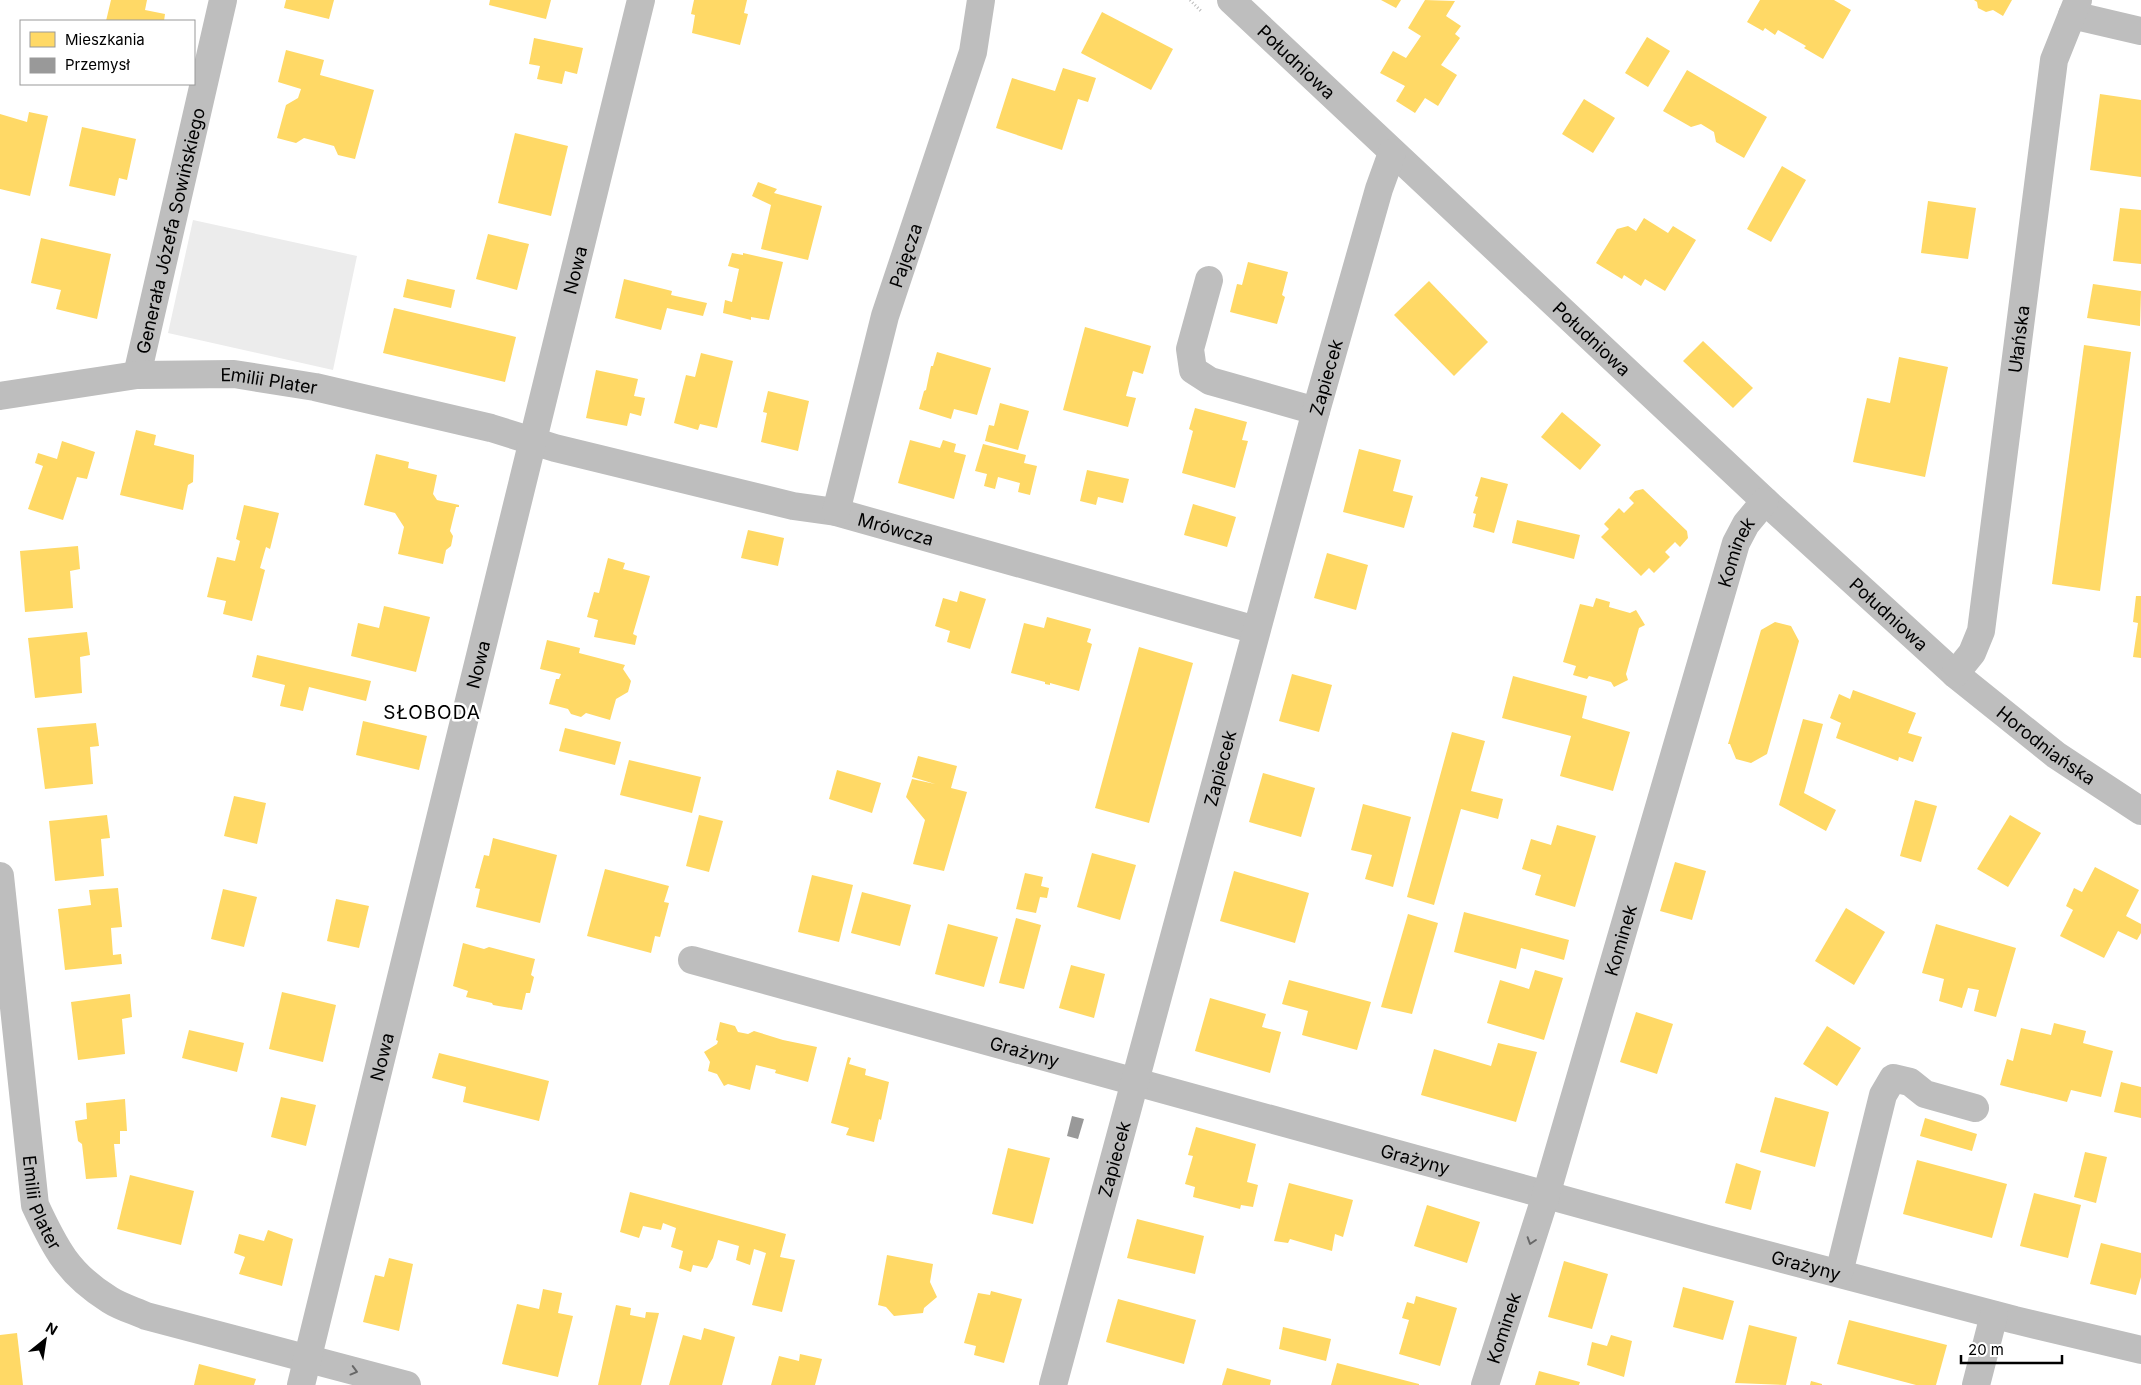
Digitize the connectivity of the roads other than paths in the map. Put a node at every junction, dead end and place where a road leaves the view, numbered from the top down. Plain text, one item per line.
1 (223, 0) edge
2 (641, 0) edge
3 (981, 0) edge
4 (1230, 0) edge
5 (2075, 7) edge
6 (2141, 30) edge
7 (1392, 153) junction
8 (1209, 280) dead end
9 (137, 375) junction
10 (0, 396) edge
11 (1316, 411) junction
12 (533, 441) junction
13 (1765, 501) junction
14 (836, 512) junction
15 (1256, 630) junction
16 (1955, 674) junction
17 (2141, 811) edge
18 (0, 876) edge
19 (692, 960) dead end
20 (1135, 1083) junction
21 (1975, 1108) dead end
22 (1546, 1195) junction
23 (1839, 1273) junction
24 (1994, 1315) junction
25 (2141, 1350) edge
26 (306, 1358) junction
27 (301, 1385) edge
28 (407, 1385) edge
29 (1053, 1385) edge
30 (1485, 1385) edge
31 (1976, 1385) edge

1 - 9 street, Generała Józefa Sowińskiego
2 - 12 street, Nowa
3 - 14 street, Pajęcza
4 - 7 street, Południowa
5 - 6 street
5 - 16 street, Ułańska
7 - 11 street, Zapiecek
7 - 13 street, Południowa
8 - 11 street
9 - 10 street, Emilii Plater
9 - 12 street, Emilii Plater
11 - 15 street, Zapiecek
12 - 14 street, Mrówcza
12 - 26 street, Nowa
13 - 16 street, Południowa
13 - 22 street, Kominek
14 - 15 street, Mrówcza
15 - 20 street, Zapiecek
16 - 17 street, Horodniańska
18 - 26 street, Emilii Plater
19 - 20 street, Grażyny
20 - 22 street, Grażyny
20 - 29 street, Zapiecek
21 - 23 street
22 - 23 street, Grażyny
22 -> 30 street, Kominek
23 - 24 street, Grażyny
24 - 25 street, Grażyny
24 - 31 street
26 - 27 street, Nowa
26 -> 28 street, Emilii Plater

